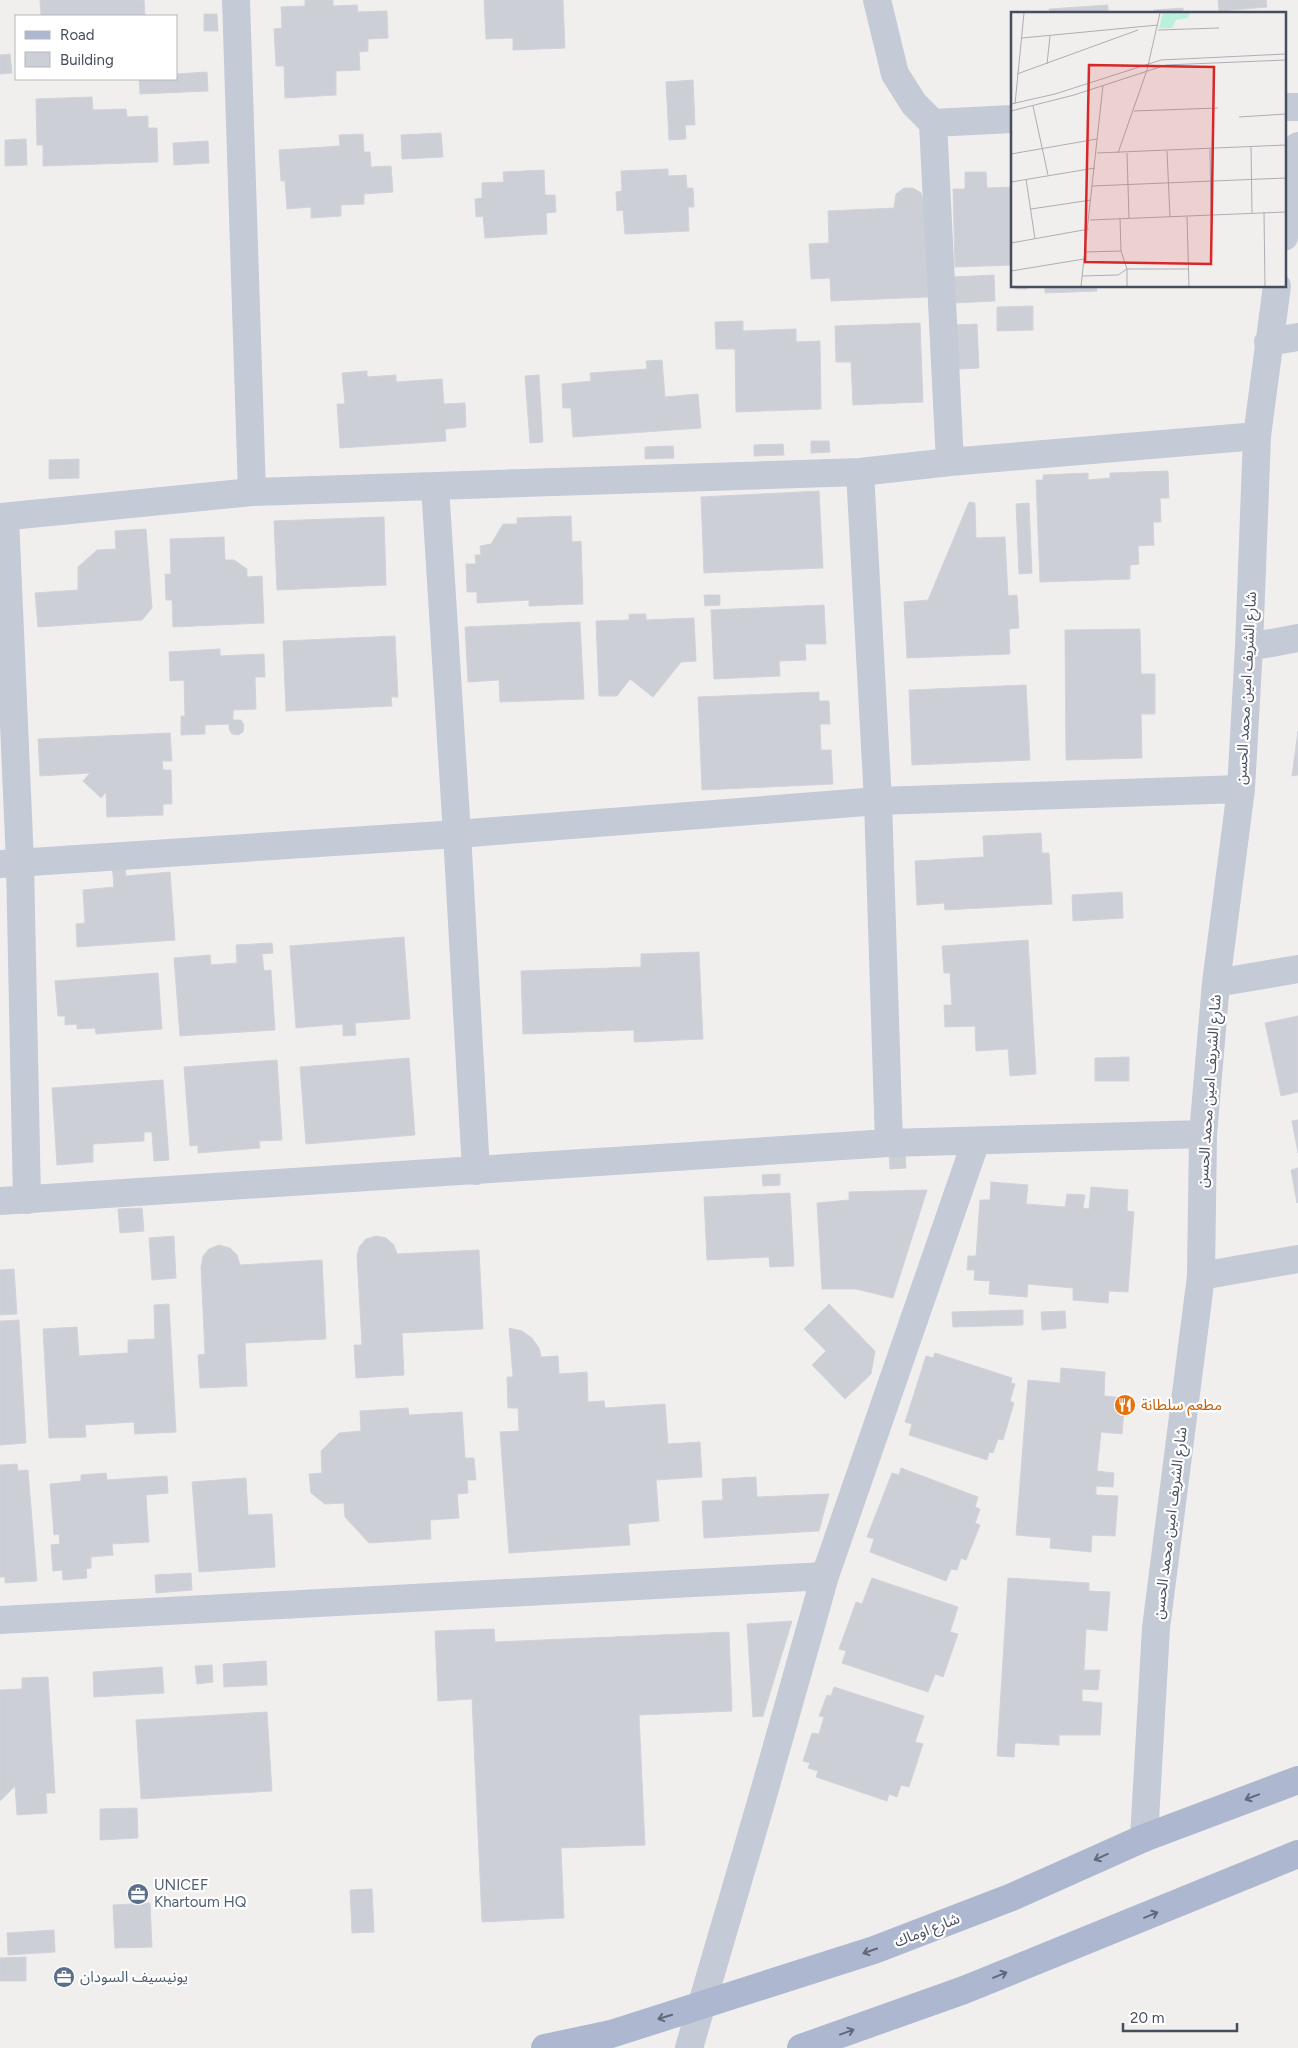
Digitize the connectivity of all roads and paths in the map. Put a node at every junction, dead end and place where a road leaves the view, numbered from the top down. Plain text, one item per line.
1 (236, 0) edge
2 (877, 0) edge
3 (1011, 119) edge
4 (933, 123) junction
5 (1298, 146) edge
6 (1286, 224) edge
7 (1277, 288) edge
8 (1298, 337) edge
9 (1268, 342) junction
10 (1257, 436) junction
11 (950, 462) junction
12 (860, 472) junction
13 (435, 486) junction
14 (252, 492) junction
15 (3, 517) edge
16 (1298, 638) edge
17 (1249, 646) junction
18 (1241, 789) junction
19 (878, 801) junction
20 (457, 834) junction
21 (10, 863) edge
22 (1298, 969) edge
23 (1216, 983) junction
24 (1203, 1134) junction
25 (976, 1141) junction
26 (889, 1144) junction
27 (476, 1171) junction
28 (27, 1200) junction
29 (0, 1201) edge
30 (1298, 1258) edge
31 (1201, 1276) junction
32 (825, 1576) junction
33 (0, 1620) edge
34 (1298, 1780) edge
35 (1144, 1838) junction
36 (1298, 1854) edge
37 (700, 2007) junction
38 (545, 2048) edge
39 (689, 2048) edge
40 (802, 2048) edge

1 - 14 street
2 - 4 street
3 - 4 street
4 - 11 street
5 - 6 street
7 - 9 street, شارع الشريف امين محمد الحسن
8 - 9 street
9 - 10 street, شارع الشريف امين محمد الحسن
10 - 11 street
10 - 17 street, شارع الشريف امين محمد الحسن
11 - 12 street
12 - 13 street
12 - 19 street
13 - 14 street
13 - 20 street
14 - 15 street
15 - 21 street
16 - 17 street
17 - 18 street, شارع الشريف امين محمد الحسن
18 - 19 street
18 - 23 street, شارع الشريف امين محمد الحسن
19 - 20 street
19 - 26 street
20 - 21 street
20 - 27 street
21 - 28 street
22 - 23 street
23 - 24 street, شارع الشريف امين محمد الحسن
24 - 25 street
24 - 31 street, شارع الشريف امين محمد الحسن
25 - 26 street
25 - 32 street
26 - 27 street
27 - 28 street
28 - 29 street
30 - 31 street
31 - 35 street, شارع الشريف امين محمد الحسن
32 - 33 street
32 - 37 street
34 -> 35 main road, شارع اوماك
35 -> 37 main road, شارع اوماك
40 -> 36 main road
37 -> 38 main road, شارع اوماك
37 - 39 street

